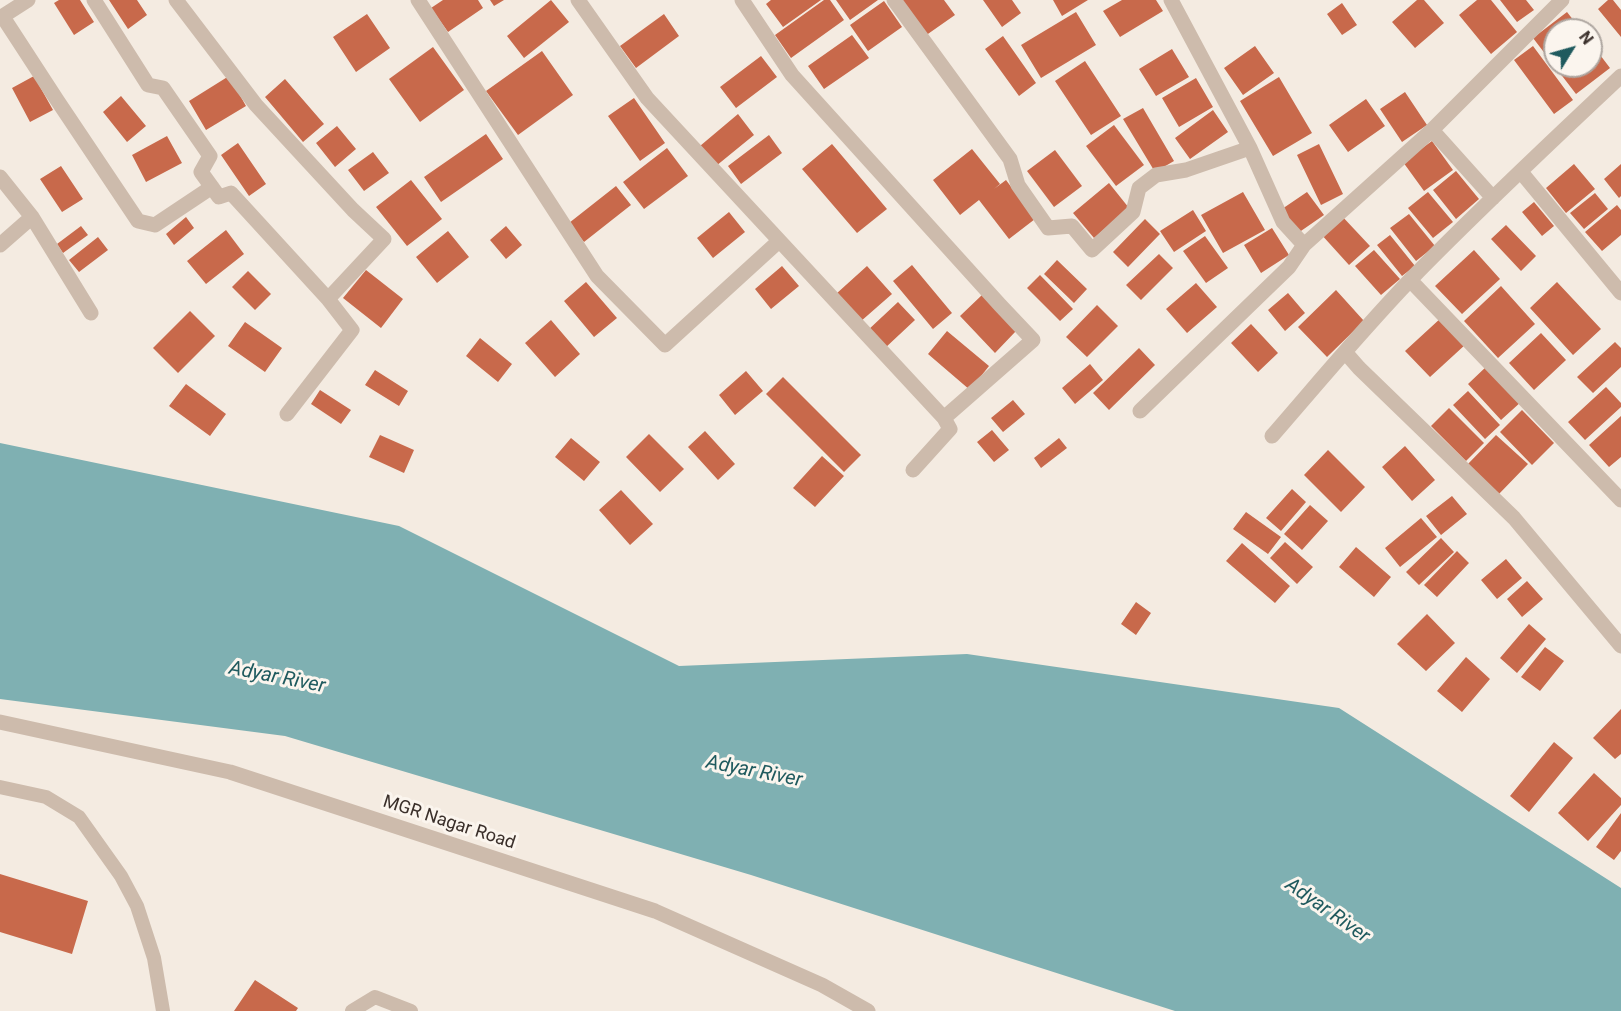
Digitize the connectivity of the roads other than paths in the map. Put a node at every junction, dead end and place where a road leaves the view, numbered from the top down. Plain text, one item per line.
1 (28, 0) edge
2 (94, 0) edge
3 (176, 0) edge
4 (418, 0) edge
5 (578, 0) edge
6 (742, 0) edge
7 (894, 0) edge
8 (1171, 0) edge
9 (1563, 0) edge
10 (2, 18) edge
11 (1621, 76) edge
12 (1432, 130) junction
13 (1250, 148) junction
14 (1521, 171) junction
15 (0, 177) edge
16 (212, 187) junction
17 (1493, 198) junction
18 (32, 217) junction
19 (779, 241) junction
20 (0, 245) edge
21 (1305, 245) junction
22 (1410, 280) junction
23 (1621, 292) edge
24 (328, 299) junction
25 (91, 313) dead end
26 (1345, 352) junction
27 (1140, 411) dead end
28 (287, 414) dead end
29 (944, 418) junction
30 (1272, 436) dead end
31 (913, 470) dead end
32 (1621, 500) edge
33 (1621, 646) edge
34 (0, 722) edge
35 (0, 787) edge
36 (163, 1011) edge
37 (352, 1011) edge
38 (411, 1011) edge
39 (868, 1011) edge

1 - 10 street
2 - 16 street
3 - 24 street
4 - 19 street
5 - 19 street
6 - 29 street
7 - 13 street
8 - 13 street
9 - 12 street
10 - 16 street
11 - 14 street
12 - 17 street
12 - 21 street
13 - 21 street
14 - 17 street
14 - 23 street
15 - 18 street
16 - 24 street
17 - 22 street
18 - 20 street
18 - 25 street
19 - 29 street
21 - 27 street
22 - 26 street
22 - 32 street
24 - 28 street
26 - 30 street
26 - 33 street
29 - 31 street
34 - 39 street, MGR Nagar Road
35 - 36 lane
37 - 38 lane

